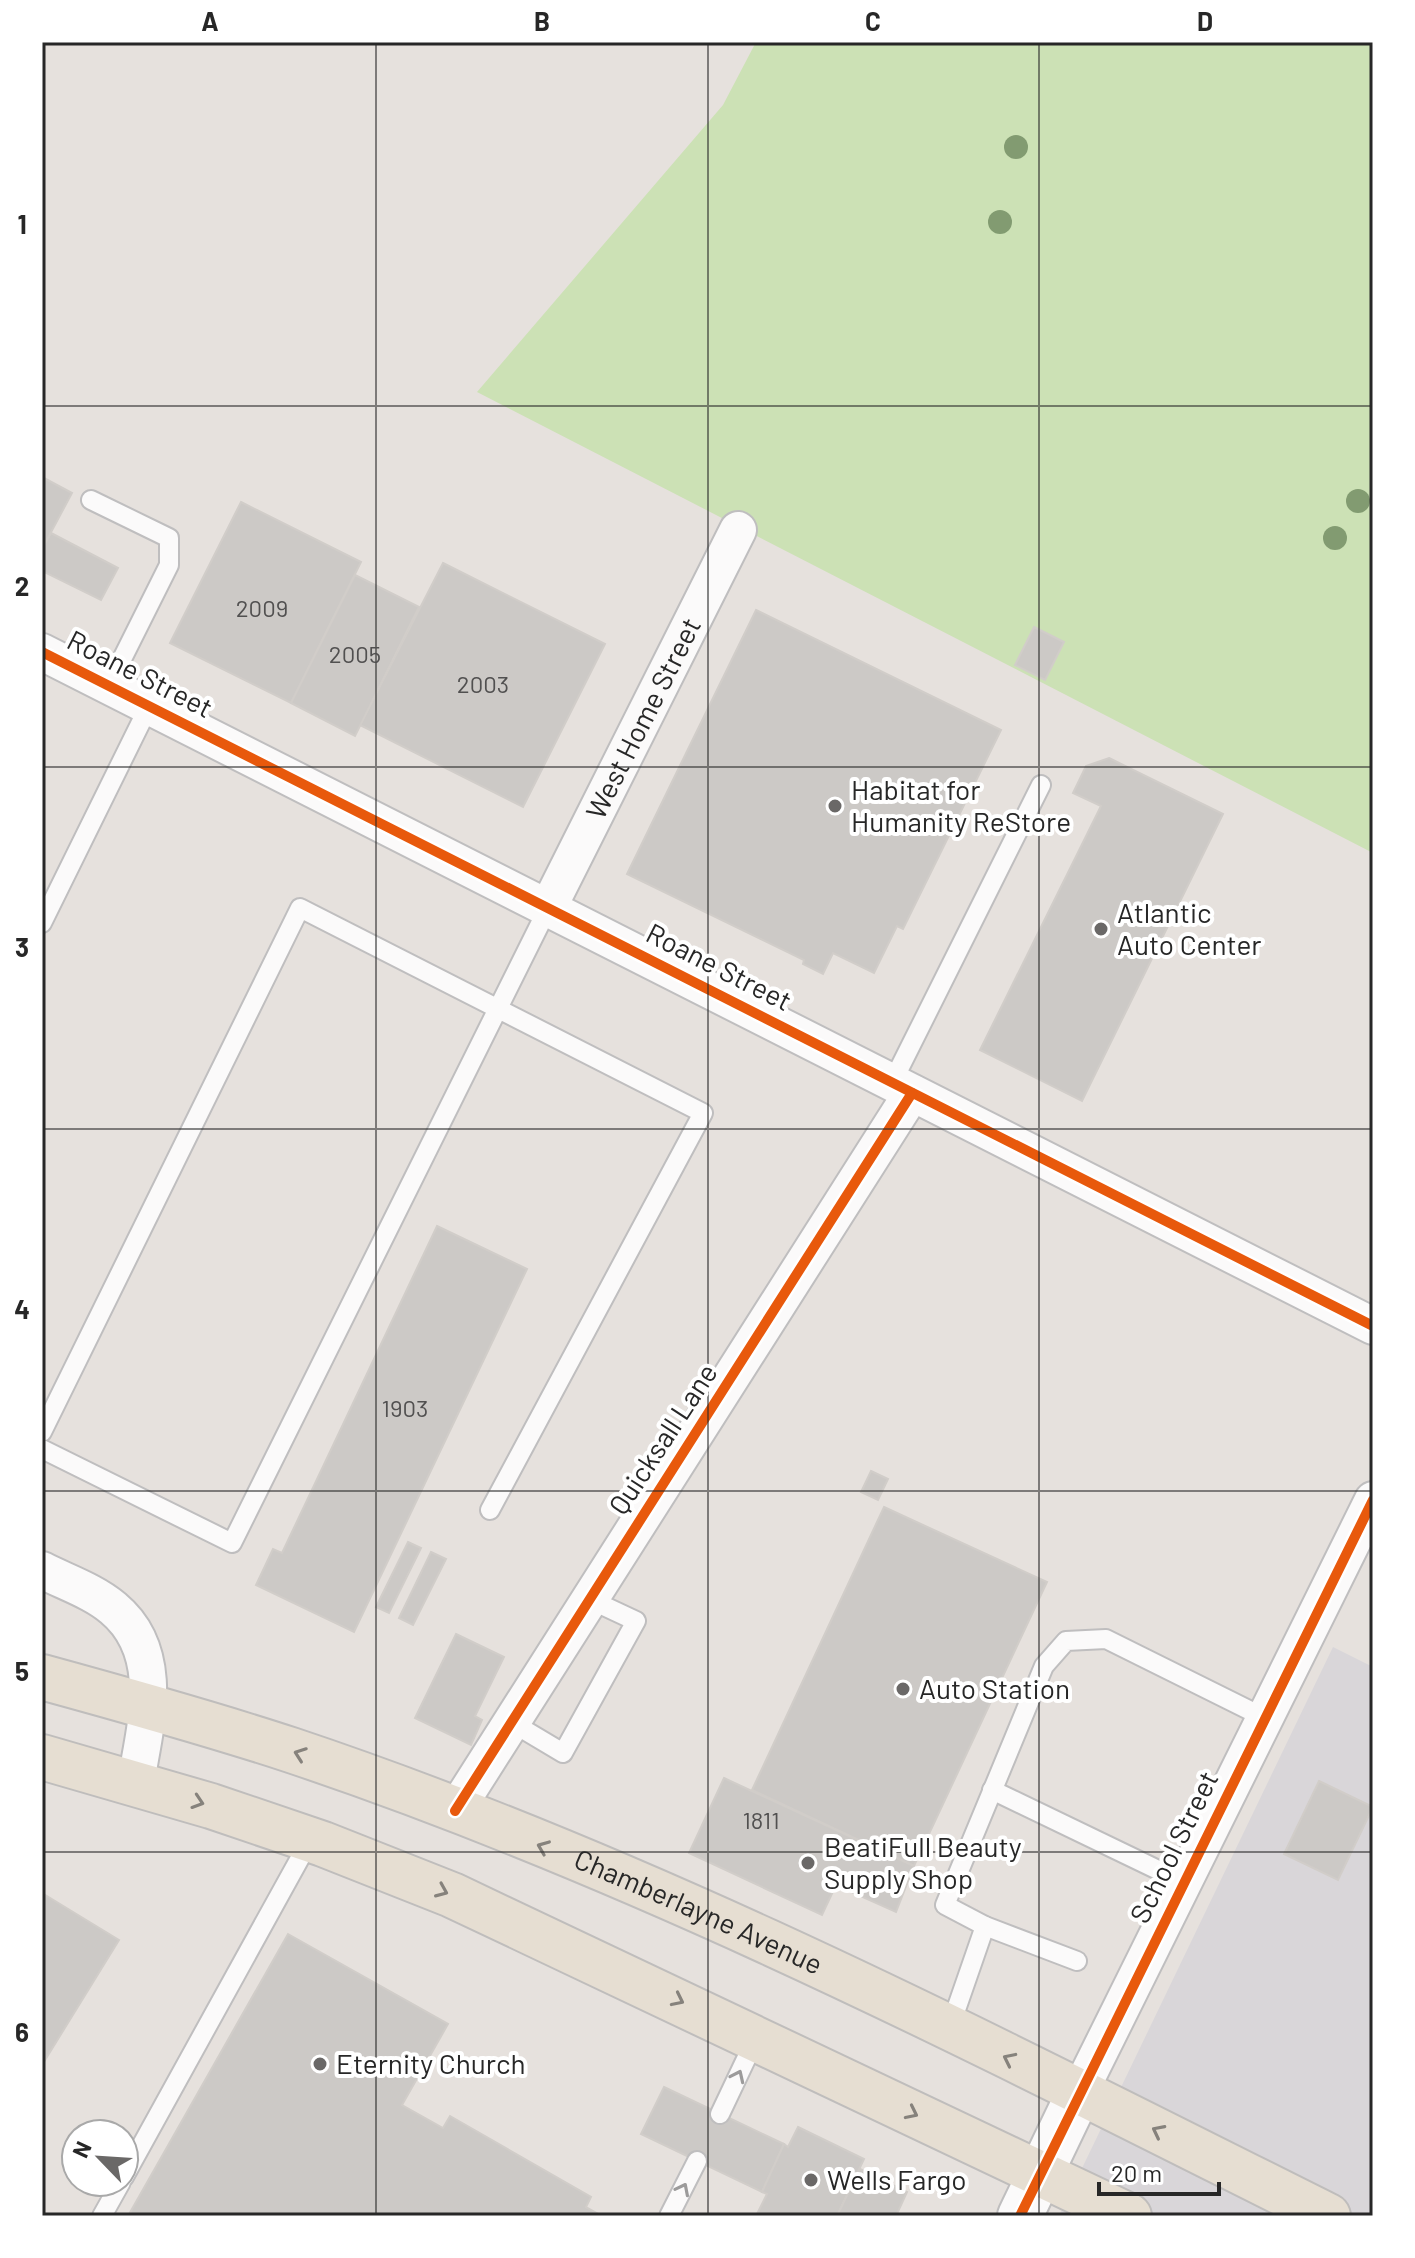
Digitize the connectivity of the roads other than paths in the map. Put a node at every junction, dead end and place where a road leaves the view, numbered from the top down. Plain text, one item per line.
1 (91, 500) dead end
2 (738, 530) dead end
3 (42, 652) edge
4 (109, 685) junction
5 (149, 706) junction
6 (1041, 785) dead end
7 (549, 906) junction
8 (42, 923) edge
9 (499, 1010) junction
10 (902, 1088) junction
11 (1373, 1326) edge
12 (42, 1432) edge
13 (42, 1449) edge
14 (1373, 1500) edge
15 (490, 1510) dead end
16 (42, 1570) edge
17 (589, 1599) junction
18 (42, 1677) edge
19 (149, 1706) junction
20 (1265, 1718) junction
21 (511, 1722) junction
22 (42, 1757) edge
23 (136, 1781) junction
24 (992, 1790) junction
25 (455, 1811) junction
26 (310, 1840) junction
27 (1183, 1882) junction
28 (985, 1926) junction
29 (1077, 1961) dead end
30 (949, 2029) junction
31 (756, 2038) junction
32 (1079, 2093) junction
33 (720, 2114) dead end
34 (140, 2148) edge
35 (697, 2161) dead end
36 (1040, 2174) junction
37 (112, 2198) edge
38 (102, 2216) edge
39 (669, 2216) edge
40 (1020, 2216) edge
41 (1129, 2216) edge
42 (1328, 2216) edge

1 - 4 lane
2 - 7 street, West Home Street
3 - 4 street, Roane Street
4 - 5 street, Roane Street
5 - 7 street, Roane Street
5 - 8 lane
6 - 10 lane
7 - 9 lane
7 - 10 street, Roane Street
9 - 12 lane
9 - 13 lane
9 - 15 lane
10 - 11 street, Roane Street
10 - 17 street, Quicksall Lane
14 - 20 street, School Street
16 - 19 street
17 - 21 street, Quicksall Lane
17 - 21 lane
18 - 19 main road, Chamberlayne Avenue
19 - 23 street
25 -> 19 main road, Chamberlayne Avenue
20 - 24 lane
20 - 27 street, School Street
21 - 25 street, Quicksall Lane
22 - 23 main road
23 -> 26 main road
24 - 27 lane
24 - 28 lane
30 -> 25 main road, Chamberlayne Avenue
26 -> 31 main road
26 - 34 lane
27 - 32 street, School Street
28 - 29 lane
28 - 30 lane
32 -> 30 main road, Chamberlayne Avenue
33 -> 31 lane
31 -> 36 main road
32 - 36 street, School Street
42 -> 32 main road, Chamberlayne Avenue
39 -> 35 lane
36 - 40 street, School Street
36 - 41 main road
37 - 38 lane

